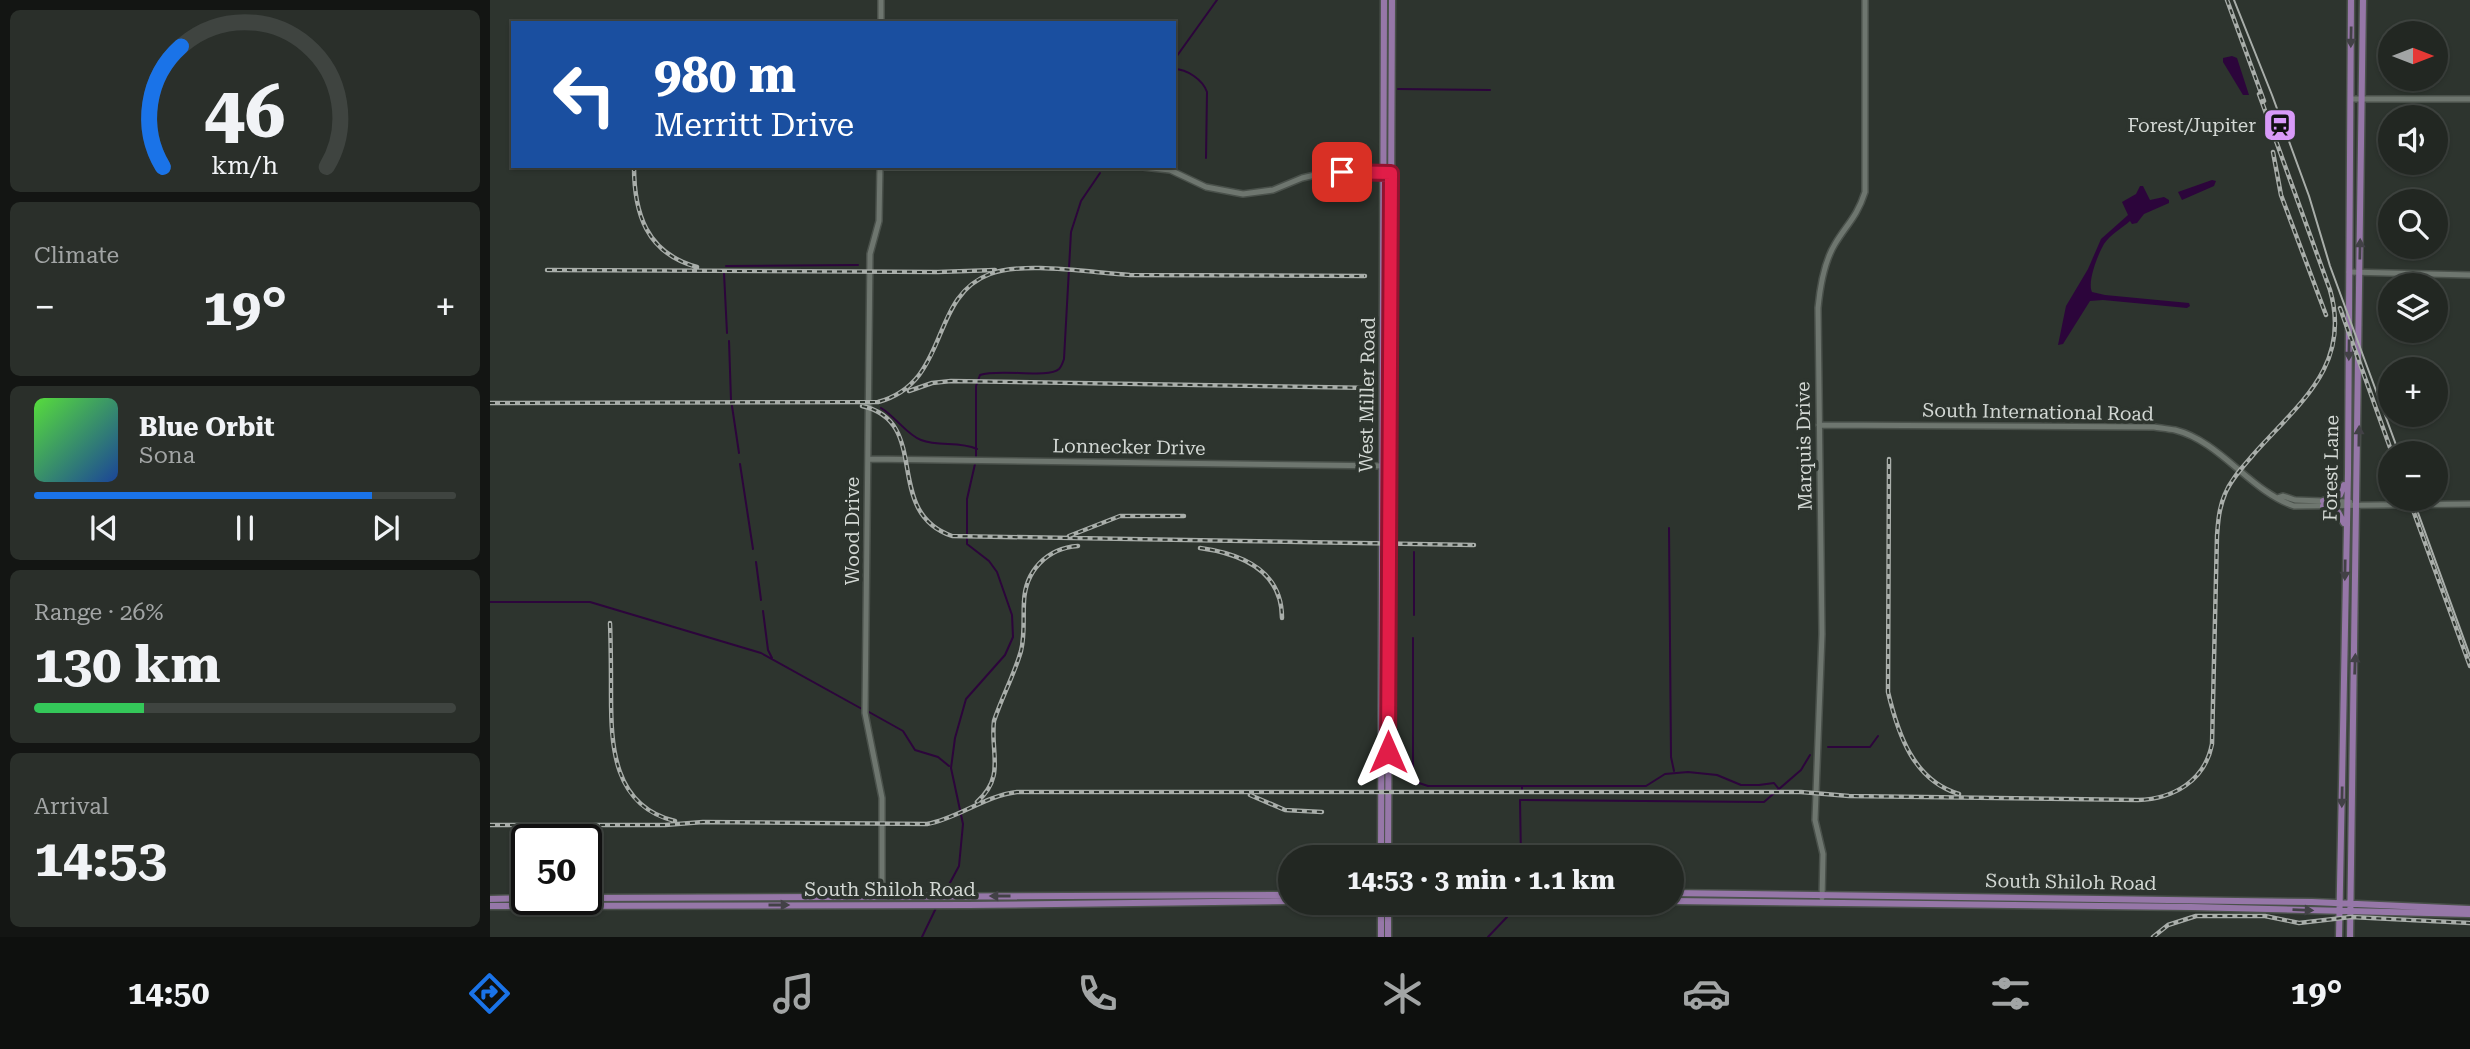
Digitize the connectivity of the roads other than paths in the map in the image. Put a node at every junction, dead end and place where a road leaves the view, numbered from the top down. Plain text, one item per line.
1 (881, 0) edge
2 (1384, 0) edge
3 (1392, 0) edge
4 (1865, 0) edge
5 (2351, 0) edge
6 (2363, 0) edge
7 (881, 21) edge
8 (2351, 99) junction
9 (2362, 99) junction
10 (2470, 99) edge
11 (2361, 156) junction
12 (2350, 157) junction
13 (880, 168) edge
14 (1152, 168) edge
15 (1388, 172) junction
16 (2350, 208) junction
17 (2361, 208) junction
18 (2349, 272) junction
19 (2360, 272) junction
20 (2470, 275) edge
21 (1819, 425) junction
22 (869, 459) junction
23 (1386, 466) junction
24 (2348, 472) junction
25 (2323, 504) junction
26 (2346, 504) junction
27 (2358, 504) junction
28 (2470, 504) edge
29 (2346, 527) junction
30 (2345, 591) junction
31 (2356, 591) junction
32 (2343, 698) junction
33 (2354, 698) junction
34 (1381, 845) edge
35 (1388, 845) edge
36 (1684, 894) edge
37 (1278, 895) edge
38 (882, 896) junction
39 (511, 898) edge
40 (602, 898) edge
41 (490, 899) edge
42 (1822, 899) junction
43 (1278, 901) edge
44 (1684, 901) edge
45 (2350, 903) junction
46 (490, 906) edge
47 (2339, 907) junction
48 (2470, 909) edge
49 (2351, 912) junction
50 (1381, 915) edge
51 (1388, 915) edge
52 (2470, 915) edge
53 (1381, 937) edge
54 (1388, 937) edge
55 (2339, 937) edge
56 (2350, 937) edge

1 - 7 street
2 - 15 main road, West Miller Road
3 - 15 main road, West Miller Road
4 - 21 street, Marquis Drive
5 -> 8 main road, Forest Lane
6 - 9 main road, Forest Lane
8 - 9 street
8 - 12 main road, Forest Lane
9 - 10 street
9 - 11 main road, Forest Lane
11 - 12 main road
11 - 17 main road, Forest Lane
12 - 16 main road, Forest Lane
13 - 22 street, Wood Drive
14 - 15 street
15 - 23 main road, West Miller Road
16 - 17 main road
16 - 18 main road, Forest Lane
19 -> 17 main road, Forest Lane
18 - 19 street
18 -> 24 main road, Forest Lane
19 - 20 street
27 -> 19 main road, Forest Lane
21 - 25 street, South International Road
21 - 42 street, Marquis Drive
22 - 23 street, Lonnecker Drive
22 - 38 street, Wood Drive
23 - 34 main road, West Miller Road
23 - 35 main road, West Miller Road
24 - 25 main road
24 - 26 main road, Forest Lane
25 - 26 street, South International Road
25 - 29 main road
26 - 27 street, South International Road
26 - 29 main road, Forest Lane
27 - 28 street, South International Road
27 - 31 main road, Forest Lane
29 -> 30 main road, Forest Lane
30 - 31 main road
30 - 32 main road, Forest Lane
33 -> 31 main road, Forest Lane
32 - 33 main road
32 -> 47 main road, Forest Lane
33 - 45 main road, Forest Lane
36 - 42 main road, South Shiloh Road
37 -> 38 main road, South Shiloh Road
38 - 40 main road, South Shiloh Road
39 - 41 main road
42 - 44 main road, South Shiloh Road
42 - 47 main road, South Shiloh Road
46 -> 43 main road, South Shiloh Road
45 - 47 main road, South Shiloh Road
45 - 48 main road, South Shiloh Road
45 - 49 main road, Forest Lane
47 - 49 main road, South Shiloh Road
47 - 55 main road, Forest Lane
49 - 52 main road, South Shiloh Road
49 - 56 main road, Forest Lane
50 - 53 main road
51 - 54 main road

